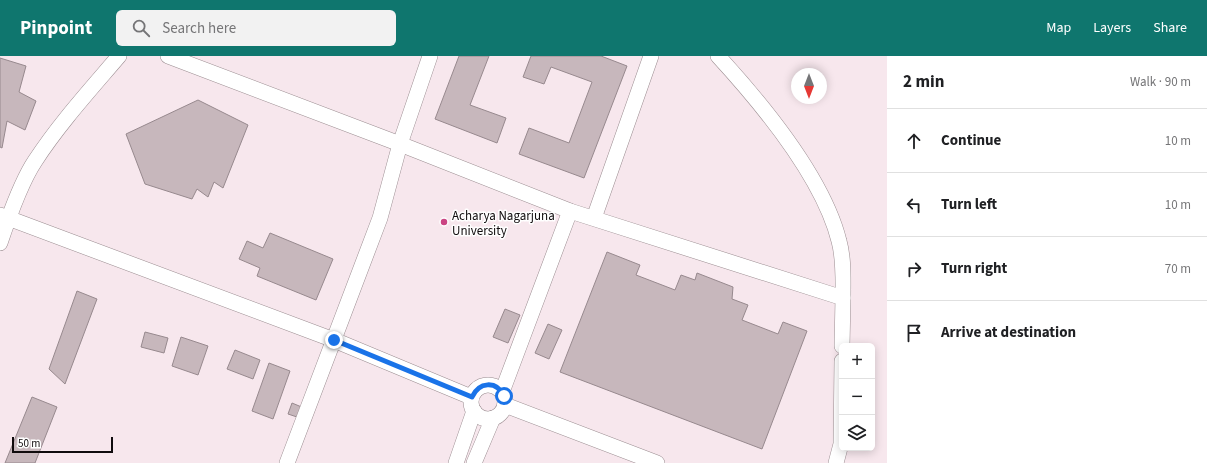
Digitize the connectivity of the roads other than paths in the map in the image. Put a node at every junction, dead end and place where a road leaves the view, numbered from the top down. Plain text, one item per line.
1 (119, 56) edge
2 (168, 56) edge
3 (430, 56) edge
4 (651, 56) edge
5 (718, 56) edge
6 (400, 144) junction
7 (570, 211) junction
8 (4, 216) edge
9 (594, 218) junction
10 (0, 243) edge
11 (843, 298) junction
12 (334, 340) junction
13 (842, 343) edge
14 (842, 379) edge
15 (504, 398) junction
16 (473, 404) junction
17 (493, 418) junction
18 (287, 463) edge
19 (456, 463) edge
20 (474, 463) edge
21 (657, 463) edge
22 (836, 463) edge

1 - 8 lane
2 - 6 lane
3 - 6 lane
4 - 9 lane
5 - 11 lane
6 - 7 lane
6 - 12 lane
7 - 9 lane
7 - 15 lane
8 - 10 lane
8 - 12 lane
9 - 11 lane
11 - 13 lane
12 - 16 lane
12 - 18 lane
14 - 22 lane
15 - 16 lane
15 - 17 lane
15 - 21 lane
16 - 17 lane
16 - 19 lane
17 - 20 lane

